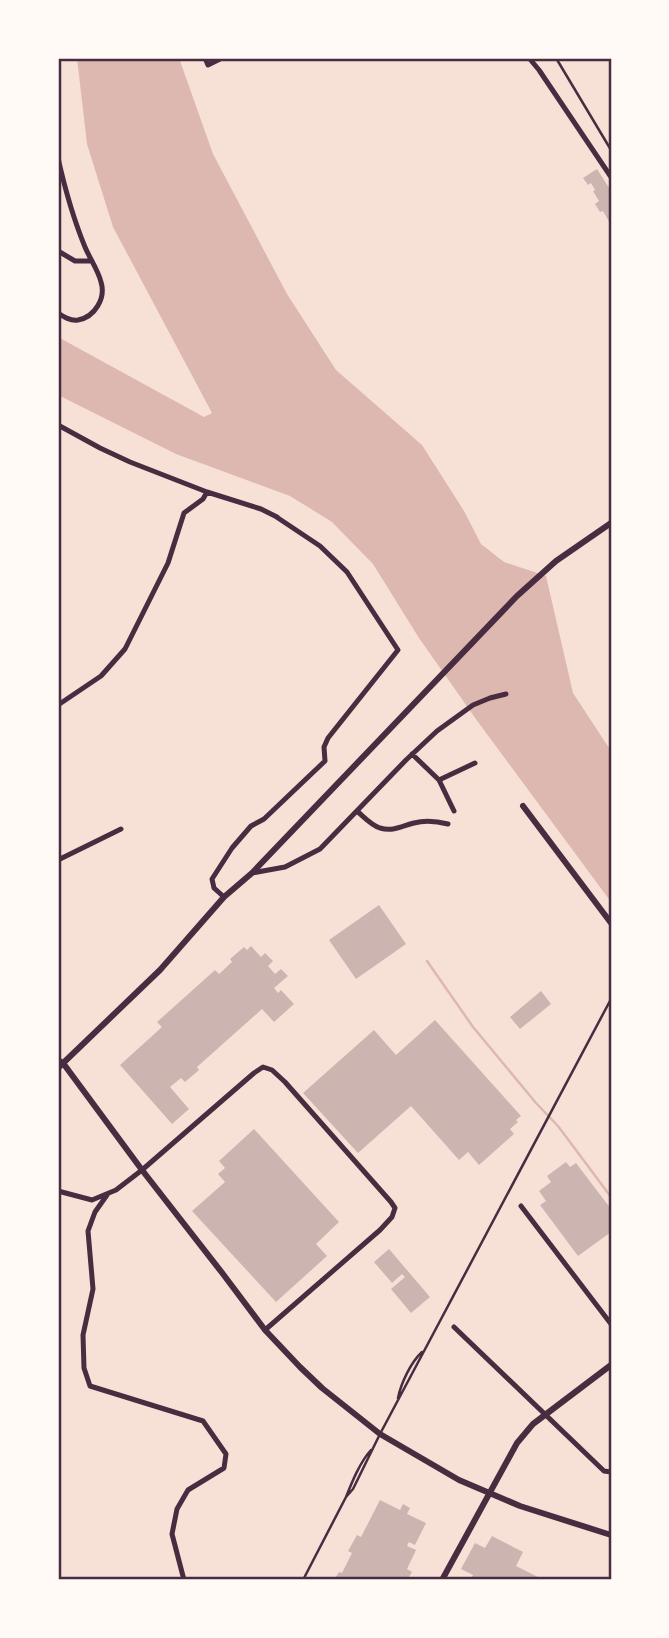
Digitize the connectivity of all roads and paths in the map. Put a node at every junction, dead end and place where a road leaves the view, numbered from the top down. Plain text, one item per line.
1 (205, 58) edge
2 (222, 58) edge
3 (529, 58) edge
4 (556, 58) edge
5 (611, 150) edge
6 (58, 158) edge
7 (611, 177) edge
8 (58, 251) edge
9 (91, 261) junction
10 (58, 313) edge
11 (58, 425) edge
12 (207, 492) junction
13 (611, 523) edge
14 (506, 694) dead end
15 (58, 705) edge
16 (412, 754) junction
17 (475, 763) dead end
18 (439, 780) junction
19 (523, 806) dead end
20 (357, 811) junction
21 (454, 811) dead end
22 (448, 824) dead end
23 (121, 829) dead end
24 (58, 860) edge
25 (252, 873) junction
26 (224, 897) junction
27 (611, 923) edge
28 (611, 999) edge
29 (59, 1063) edge
30 (142, 1170) junction
31 (58, 1191) edge
32 (108, 1193) junction
33 (522, 1206) dead end
34 (611, 1324) edge
35 (454, 1327) dead end
36 (265, 1330) junction
37 (611, 1365) edge
38 (545, 1415) junction
39 (380, 1434) junction
40 (611, 1472) edge
41 (489, 1494) junction
42 (611, 1535) edge
43 (184, 1580) edge
44 (303, 1580) edge
45 (443, 1580) edge

1 - 2 street
3 - 7 street
4 - 5 lane
6 - 9 street
8 - 9 street
9 - 10 street
11 - 12 street
12 - 15 street
12 - 26 street
13 - 25 street
14 - 16 street
16 - 18 street
16 - 20 street
17 - 18 street
18 - 21 street
19 - 27 street
20 - 22 street
20 - 25 street
23 - 24 street
25 - 26 street
26 - 29 street
28 - 39 lane
29 - 30 street
30 - 32 street
30 - 36 street
30 - 36 street
31 - 32 street
32 - 43 street
33 - 34 street
35 - 38 street
36 - 39 street
37 - 38 street
38 - 40 street
38 - 41 street
39 - 41 street
39 - 44 lane
41 - 42 street
41 - 45 street

